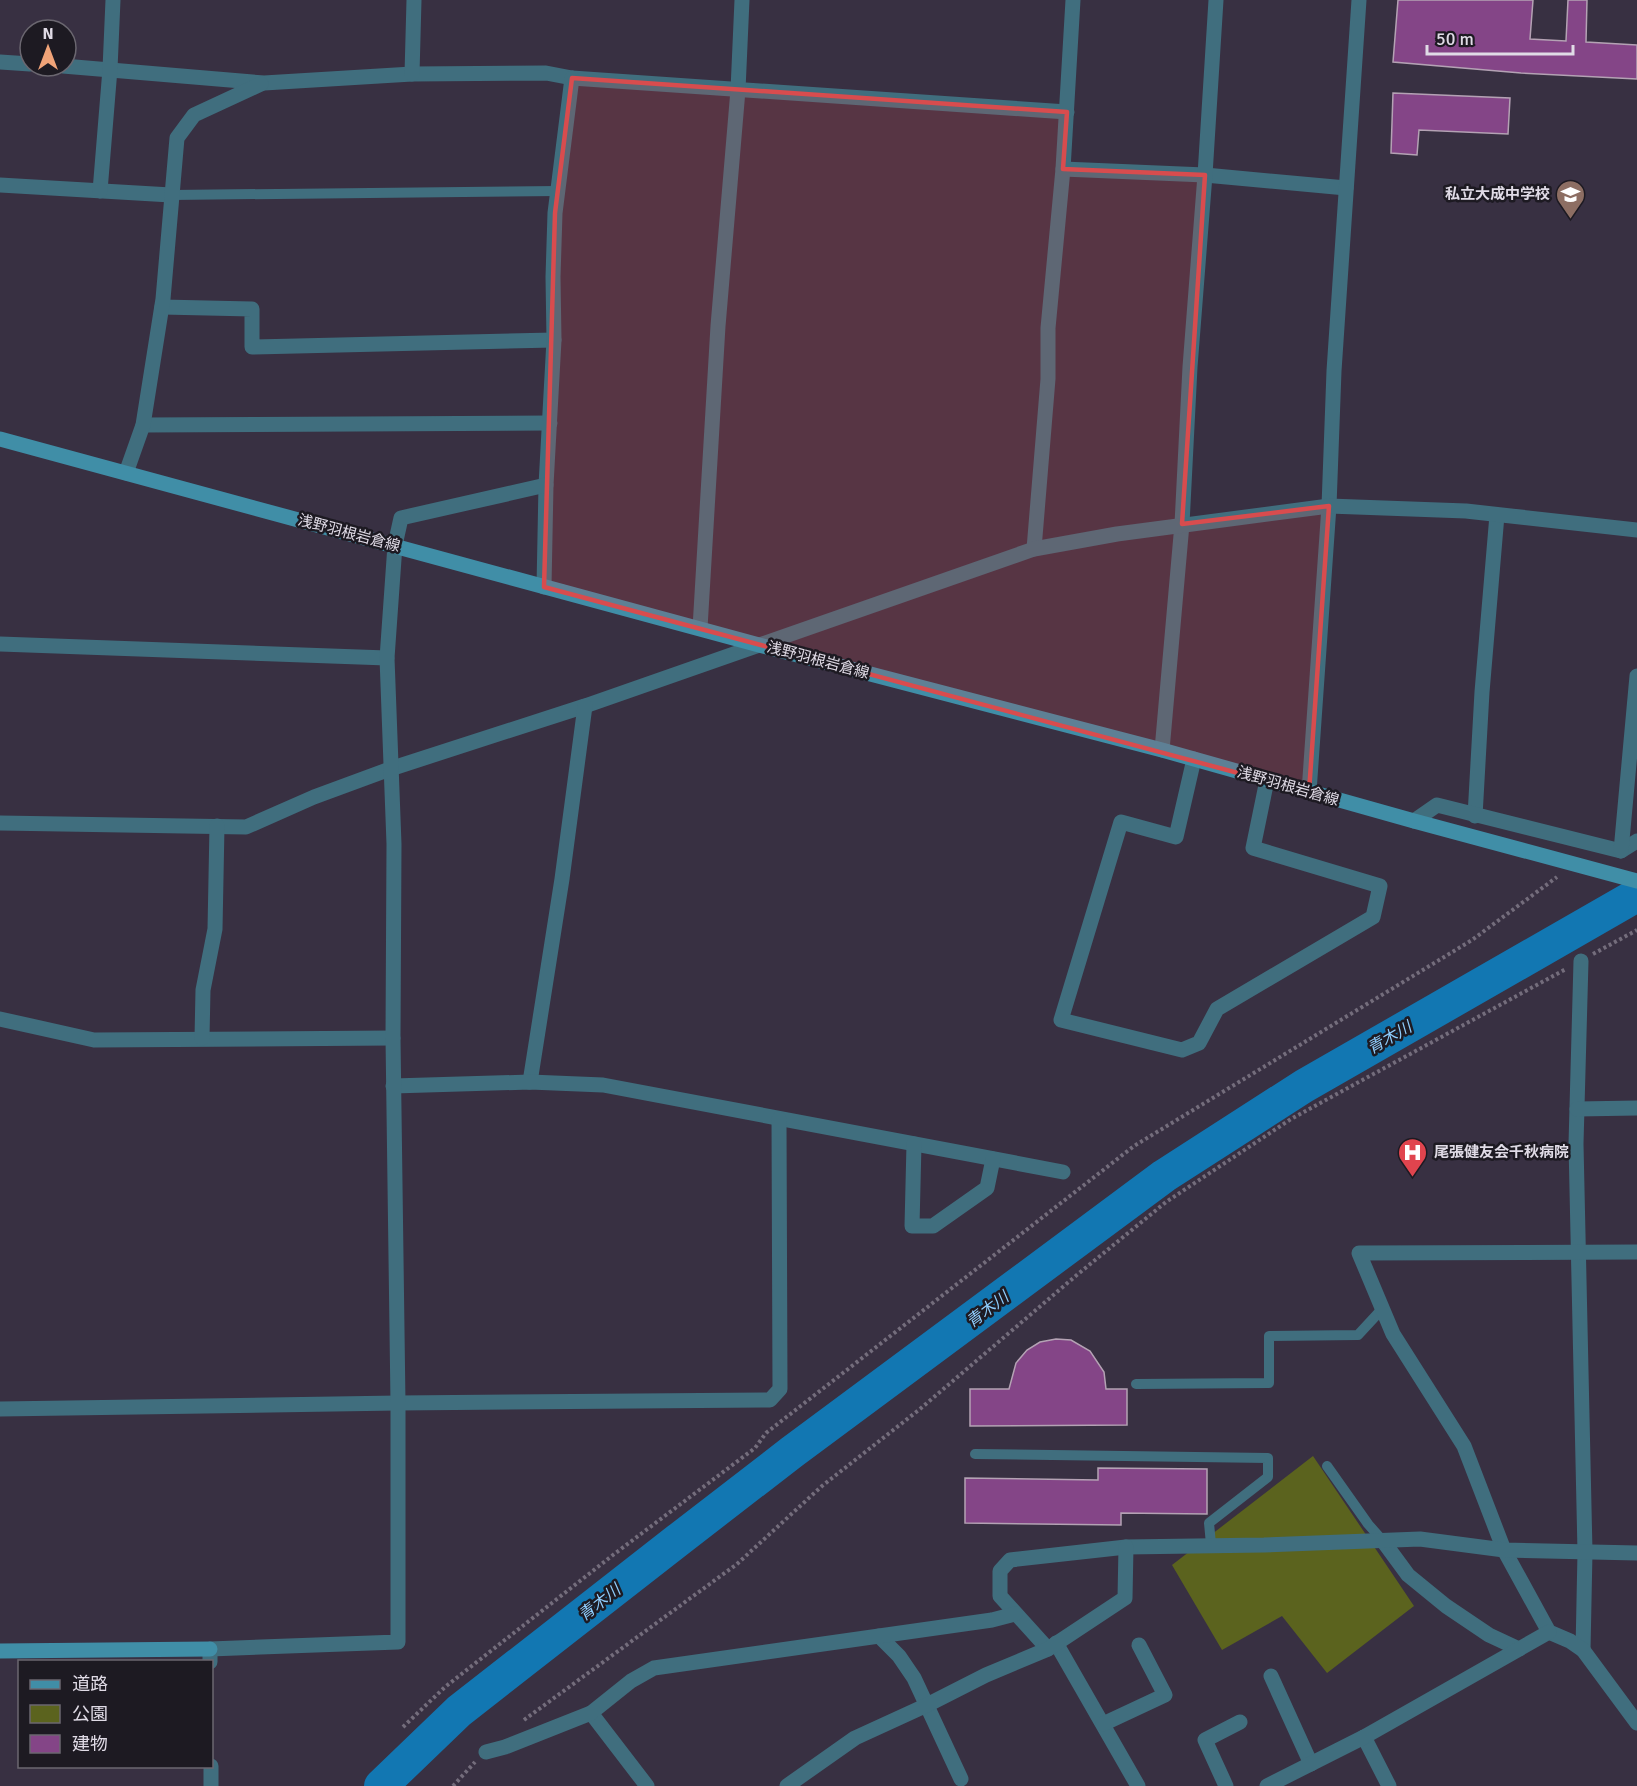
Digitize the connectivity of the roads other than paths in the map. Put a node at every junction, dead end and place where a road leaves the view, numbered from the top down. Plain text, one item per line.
1 (113, 0) edge
2 (414, 0) edge
3 (742, 0) edge
4 (1073, 0) edge
5 (1216, 0) edge
6 (1359, 0) edge
7 (0, 62) edge
8 (18, 63) edge
9 (78, 67) edge
10 (110, 69) junction
11 (412, 74) junction
12 (572, 78) junction
13 (264, 83) junction
14 (738, 90) junction
15 (1067, 112) junction
16 (1063, 169) junction
17 (1205, 175) junction
18 (0, 185) edge
19 (1346, 188) junction
20 (100, 191) junction
21 (558, 191) junction
22 (171, 195) junction
23 (162, 307) junction
24 (554, 340) junction
25 (550, 423) junction
26 (143, 425) junction
27 (0, 439) edge
28 (126, 473) junction
29 (546, 485) junction
30 (1329, 506) junction
31 (1497, 515) junction
32 (1182, 524) junction
33 (1637, 530) edge
34 (395, 545) junction
35 (1034, 549) junction
36 (544, 586) junction
37 (700, 628) junction
38 (0, 644) edge
39 (759, 645) junction
40 (387, 658) junction
41 (1637, 676) edge
42 (585, 706) junction
43 (1635, 712) edge
44 (1162, 750) junction
45 (1194, 759) junction
46 (390, 769) junction
47 (1267, 780) junction
48 (1309, 792) junction
49 (1475, 816) junction
50 (1414, 821) junction
51 (0, 823) edge
52 (217, 826) junction
53 (1637, 841) edge
54 (1621, 851) junction
55 (1637, 881) edge
56 (1581, 961) road end
57 (0, 1020) edge
58 (202, 1038) junction
59 (393, 1038) junction
60 (530, 1082) junction
61 (393, 1086) junction
62 (1637, 1108) edge
63 (1577, 1110) junction
64 (779, 1119) junction
65 (914, 1144) junction
66 (993, 1159) junction
67 (1063, 1172) dead end
68 (1579, 1252) junction
69 (1637, 1252) edge
70 (1383, 1308) junction
71 (1136, 1384) dead end
72 (398, 1403) junction
73 (0, 1409) edge
74 (975, 1454) dead end
75 (1327, 1466) dead end
76 (1383, 1541) junction
77 (1211, 1544) junction
78 (1126, 1547) junction
79 (1504, 1550) junction
80 (1585, 1552) junction
81 (1637, 1553) edge
82 (1016, 1614) junction
83 (1549, 1632) junction
84 (879, 1636) junction
85 (1139, 1645) dead end
86 (1052, 1646) junction
87 (1519, 1648) junction
88 (1583, 1650) junction
89 (0, 1651) edge
90 (210, 1655) edge
91 (1271, 1676) dead end
92 (927, 1705) junction
93 (591, 1713) junction
94 (1240, 1722) dead end
95 (1103, 1724) junction
96 (1637, 1724) edge
97 (1364, 1737) junction
98 (486, 1752) road end
99 (1311, 1764) junction
100 (211, 1768) edge
101 (961, 1779) dead end
102 (211, 1786) edge
103 (647, 1786) edge
104 (787, 1786) edge
105 (1138, 1786) edge
106 (1226, 1786) edge
107 (1267, 1786) edge
108 (1389, 1786) edge

1 - 10 street
2 - 11 street
3 - 14 street
4 - 15 street
5 - 17 street
6 - 19 street
7 - 8 street
9 - 10 street
10 - 13 street
10 - 20 street
11 - 12 street
11 - 13 street
12 - 14 street
12 - 21 street
13 - 22 street
14 - 15 street
14 - 37 street
15 - 16 street
16 - 17 street
16 - 35 street
17 - 19 street
17 - 32 street
18 - 20 street
19 - 30 street
20 - 22 street
21 - 22 lane
21 - 24 street
22 - 23 street
23 - 24 street
23 - 26 street
24 - 25 street
25 - 26 street
25 - 29 street
26 - 28 street
27 - 28 main road, 浅野羽根岩倉線
28 - 34 main road, 浅野羽根岩倉線
29 - 34 street
29 - 36 street
30 - 31 street
30 - 32 street
30 - 48 street
31 - 33 street
31 - 49 street
32 - 35 street
32 - 44 street
34 - 36 main road, 浅野羽根岩倉線
34 - 40 street
35 - 39 street
36 - 37 main road, 浅野羽根岩倉線
37 - 39 main road, 浅野羽根岩倉線
38 - 40 street
39 - 42 street
39 - 44 main road, 浅野羽根岩倉線
40 - 46 street
41 - 43 street
42 - 46 street
42 - 60 street
43 - 54 street
44 - 45 main road, 浅野羽根岩倉線
45 - 47 main road, 浅野羽根岩倉線
45 - 47 street
46 - 52 street
46 - 59 street
47 - 48 main road, 浅野羽根岩倉線
48 - 50 main road, 浅野羽根岩倉線
49 - 50 street
49 - 54 street
50 - 55 main road, 浅野羽根岩倉線
51 - 52 street
52 - 58 street
53 - 54 street
56 - 63 street
57 - 58 street
58 - 59 street
59 - 61 street
60 - 61 street
60 - 64 street
61 - 72 street
62 - 63 street
63 - 68 street
64 - 65 street
64 - 72 street
65 - 66 street
65 - 66 street
66 - 67 street
68 - 69 street
68 - 70 street
68 - 80 street
70 - 71 lane
70 - 79 street
72 - 73 street
72 - 90 street
74 - 77 lane
75 - 76 lane
76 - 77 street
76 - 79 street
76 - 87 street
77 - 78 street
78 - 82 street
78 - 86 street
79 - 80 street
79 - 83 street
80 - 81 street
80 - 88 street
82 - 84 street
82 - 86 street
83 - 87 street
83 - 88 street
84 - 92 street
84 - 93 street
85 - 95 street
86 - 92 street
86 - 95 street
87 - 97 street
88 - 96 street
89 - 90 main road
91 - 99 street
92 - 101 street
92 - 104 street
93 - 98 street
93 - 103 street
94 - 106 street
95 - 105 street
97 - 99 street
97 - 108 street
99 - 107 street
100 - 102 street

